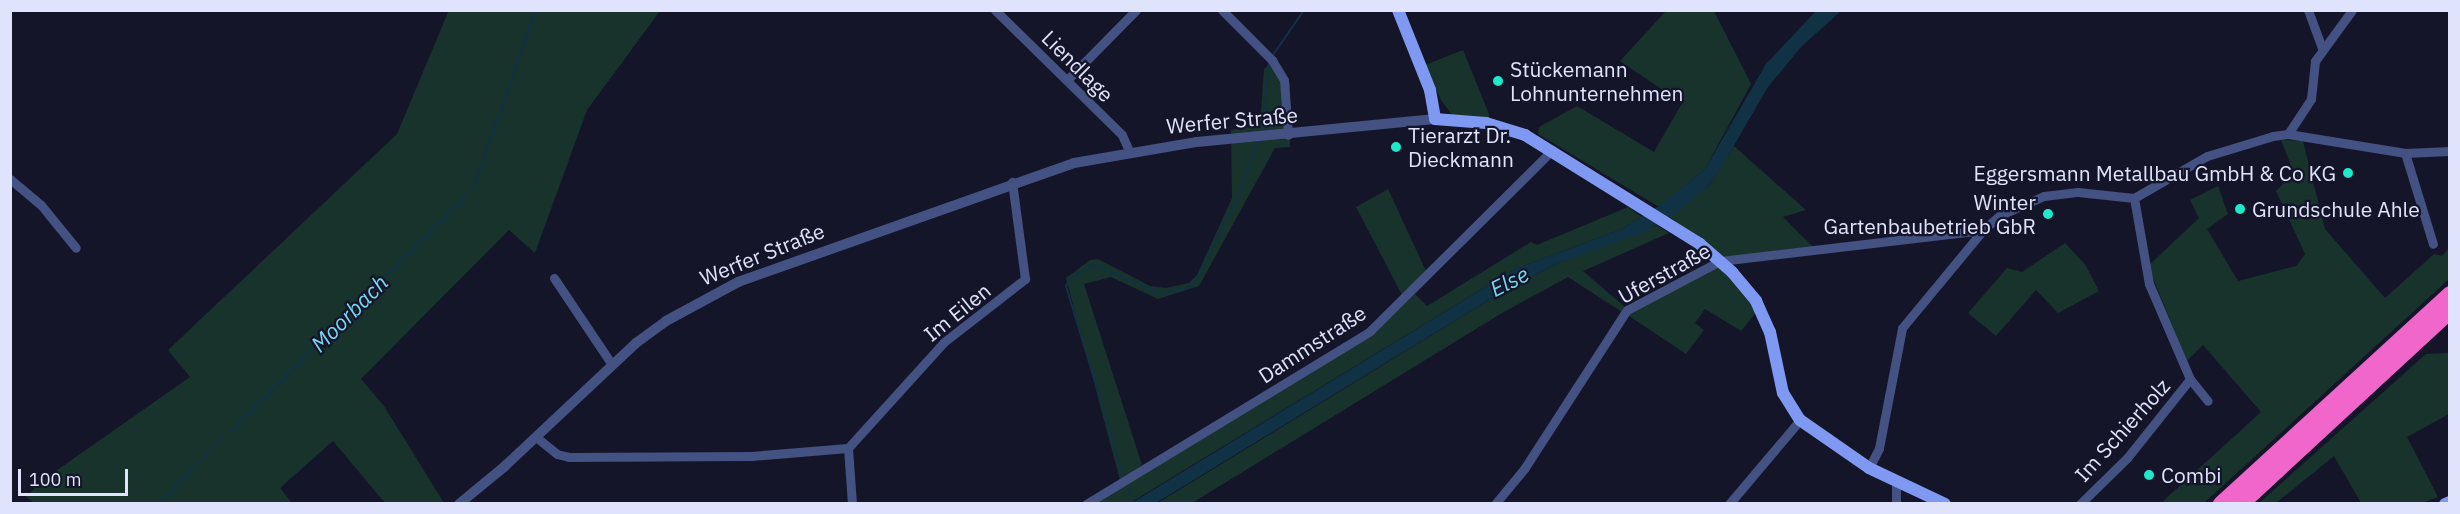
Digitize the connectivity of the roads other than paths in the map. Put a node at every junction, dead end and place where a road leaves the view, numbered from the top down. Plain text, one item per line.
1 (995, 10) edge
2 (1136, 10) edge
3 (1222, 10) edge
4 (1398, 10) edge
5 (2308, 10) edge
6 (2352, 10) edge
7 (2322, 48) junction
8 (1067, 80) junction
9 (1435, 119) junction
10 (2288, 134) junction
11 (1288, 135) junction
12 (1552, 150) junction
13 (1130, 151) junction
14 (2450, 151) edge
15 (2405, 153) junction
16 (10, 179) edge
17 (1012, 182) junction
18 (2134, 198) junction
19 (1983, 230) junction
20 (2433, 244) dead end
21 (76, 248) dead end
22 (1720, 261) junction
23 (554, 278) dead end
24 (2450, 294) edge
25 (2450, 310) edge
26 (611, 363) junction
27 (2190, 379) junction
28 (2208, 401) dead end
29 (1800, 420) junction
30 (536, 437) junction
31 (848, 448) junction
32 (1869, 468) junction
33 (1896, 482) junction
34 (2450, 502) edge
35 (459, 504) edge
36 (852, 504) edge
37 (1086, 504) edge
38 (1496, 504) edge
39 (1729, 504) edge
40 (1896, 504) edge
41 (1945, 504) edge
42 (2080, 504) edge
43 (2221, 504) edge
44 (2241, 504) edge
45 (2445, 504) edge

1 - 8 street, Liendlage
2 - 8 street
3 - 11 street
4 - 9 main road
5 - 7 street
6 - 7 street
7 - 10 street
8 - 13 street, Liendlage
9 - 11 street, Werfer Straße
9 - 12 main road, Werfer Straße
10 - 15 street
10 - 18 street
11 - 13 street, Werfer Straße
12 - 22 main road, Werfer Straße
12 - 37 street, Dammstraße
13 - 17 street, Werfer Straße
14 - 15 street
15 - 20 street
16 - 21 street
17 - 26 street, Werfer Straße
17 - 31 street, Im Eilen
18 - 19 street
18 - 27 street, Im Schierholz
19 - 22 street, Uferstraße
19 - 32 street
22 - 29 main road, Werfer Straße
22 - 38 street, Uferstraße
23 - 26 street
24 - 43 highway
25 - 44 highway
26 - 30 street, Werfer Straße
27 - 28 street, Im Schierholz
27 - 42 street, Im Schierholz
29 - 32 main road, Werfer Straße
29 - 39 street
30 - 31 street
30 - 35 street, Werfer Straße
31 - 36 street
32 - 33 main road, Werfer Straße
33 - 40 street
33 - 41 main road, Werfer Straße
34 - 45 main road

